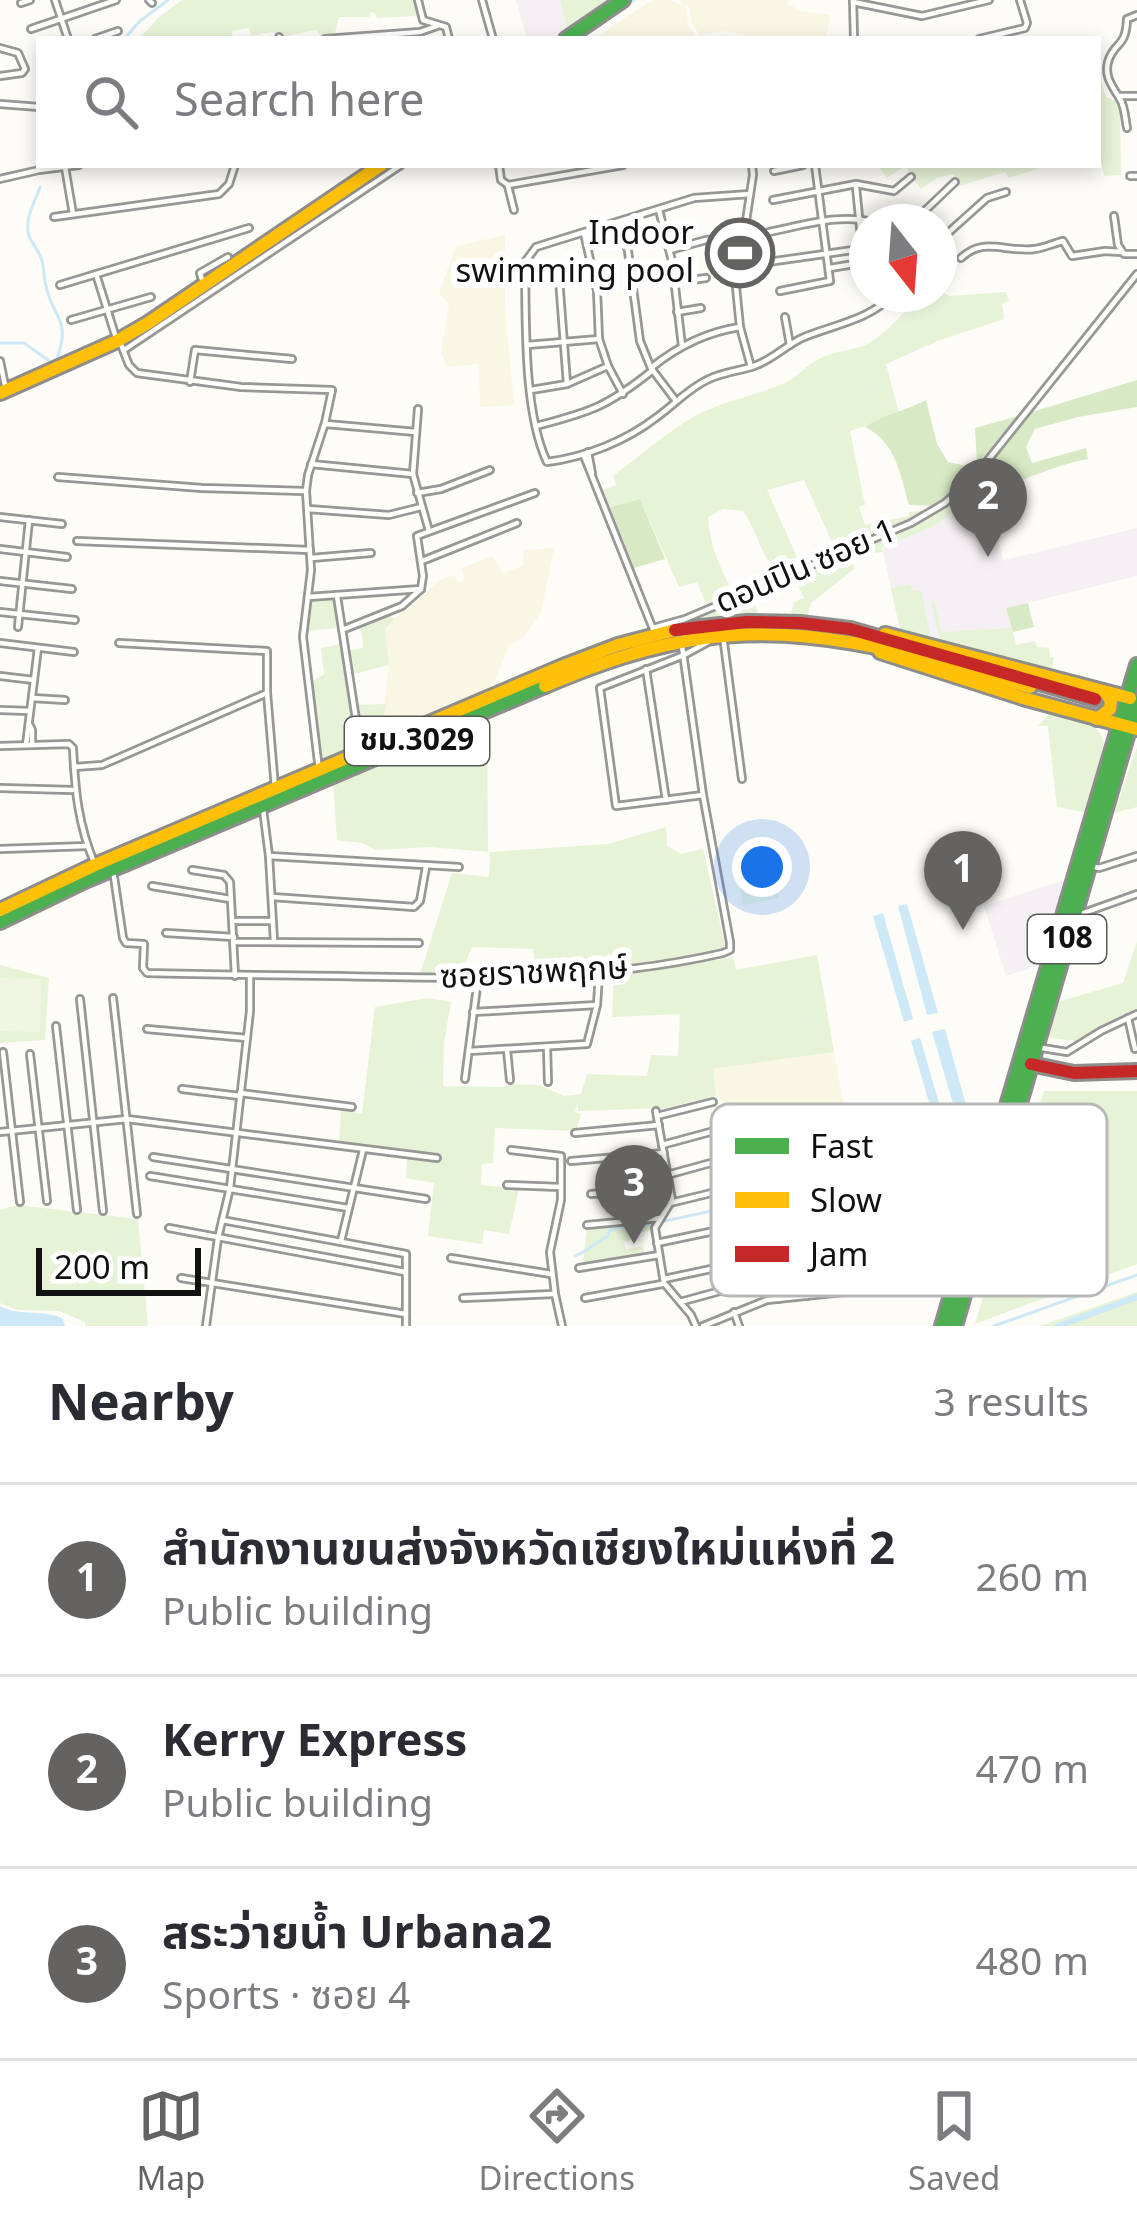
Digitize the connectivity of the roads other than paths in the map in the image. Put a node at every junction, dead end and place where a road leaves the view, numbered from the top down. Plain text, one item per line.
1 (30, 0) edge
2 (55, 0) edge
3 (116, 0) edge
4 (418, 0) edge
5 (482, 0) edge
6 (623, 0) edge
7 (989, 0) edge
8 (1020, 0) edge
9 (853, 1) edge
10 (21, 3) edge
11 (1137, 15) edge
12 (61, 19) junction
13 (434, 25) junction
14 (31, 28) dead end
15 (118, 31) dead end
16 (67, 36) edge
17 (104, 36) edge
18 (364, 36) edge
19 (448, 36) edge
20 (492, 36) edge
21 (570, 36) edge
22 (854, 36) edge
23 (992, 36) edge
24 (0, 48) edge
25 (0, 76) edge
26 (1119, 96) junction
27 (1137, 96) edge
28 (0, 104) edge
29 (36, 107) edge
30 (1127, 128) dead end
31 (52, 168) edge
32 (65, 168) edge
33 (234, 168) edge
34 (377, 168) edge
35 (396, 168) edge
36 (499, 168) edge
37 (606, 168) edge
38 (752, 168) edge
39 (788, 168) edge
40 (815, 168) edge
41 (774, 171) dead end
42 (911, 177) dead end
43 (0, 179) edge
44 (955, 182) dead end
45 (856, 184) junction
46 (508, 185) junction
47 (819, 192) junction
48 (1006, 192) dead end
49 (750, 194) junction
50 (773, 200) dead end
51 (858, 204) edge
52 (932, 204) edge
53 (514, 210) dead end
54 (658, 210) junction
55 (73, 214) junction
56 (1114, 216) dead end
57 (54, 217) dead end
58 (849, 220) edge
59 (620, 222) junction
60 (823, 222) junction
61 (957, 226) edge
62 (249, 228) dead end
63 (584, 232) junction
64 (769, 232) dead end
65 (744, 236) junction
66 (670, 250) junction
67 (849, 250) edge
68 (826, 252) junction
69 (1121, 253) junction
70 (1137, 254) edge
71 (228, 257) dead end
72 (961, 258) dead end
73 (768, 262) dead end
74 (849, 265) edge
75 (828, 269) junction
76 (594, 272) junction
77 (96, 274) junction
78 (1137, 274) edge
79 (706, 278) dead end
80 (559, 279) junction
81 (674, 282) junction
82 (525, 284) junction
83 (1128, 284) junction
84 (60, 285) dead end
85 (205, 286) junction
86 (1137, 290) edge
87 (781, 291) dead end
88 (151, 297) dead end
89 (701, 308) dead end
90 (676, 312) junction
91 (860, 312) edge
92 (106, 313) junction
93 (785, 317) dead end
94 (71, 320) dead end
95 (740, 327) junction
96 (599, 339) junction
97 (563, 342) junction
98 (119, 345) junction
99 (527, 345) junction
100 (790, 345) junction
101 (682, 346) junction
102 (292, 359) dead end
103 (0, 361) edge
104 (608, 366) junction
105 (751, 367) junction
106 (652, 369) junction
107 (190, 382) junction
108 (568, 384) junction
109 (531, 390) junction
110 (3, 391) edge
111 (623, 394) junction
112 (676, 401) junction
113 (418, 409) dead end
114 (325, 423) junction
115 (536, 426) junction
116 (416, 432) junction
117 (586, 453) junction
118 (311, 464) junction
119 (490, 470) dead end
120 (413, 474) junction
121 (58, 477) dead end
122 (306, 491) junction
123 (417, 493) junction
124 (535, 493) dead end
125 (422, 507) junction
126 (308, 509) junction
127 (0, 517) edge
128 (29, 520) junction
129 (62, 524) dead end
130 (517, 524) dead end
131 (429, 531) junction
132 (77, 541) dead end
133 (0, 549) edge
134 (310, 550) junction
135 (26, 552) junction
136 (370, 554) dead end
137 (67, 557) dead end
138 (311, 558) junction
139 (421, 561) junction
140 (0, 581) edge
141 (22, 584) junction
142 (72, 589) dead end
143 (421, 589) junction
144 (337, 596) junction
145 (308, 597) junction
146 (0, 612) edge
147 (19, 614) junction
148 (75, 620) dead end
149 (684, 629) junction
150 (342, 630) junction
151 (654, 631) junction
152 (720, 635) junction
153 (851, 635) junction
154 (0, 644) edge
155 (119, 644) dead end
156 (16, 645) junction
157 (38, 648) junction
158 (74, 652) dead end
159 (684, 655) junction
160 (1136, 668) edge
161 (646, 669) junction
162 (0, 676) edge
163 (34, 680) junction
164 (267, 693) junction
165 (32, 698) junction
166 (65, 700) dead end
167 (1134, 700) edge
168 (1096, 706) junction
169 (0, 710) edge
170 (31, 712) junction
171 (1131, 730) edge
172 (29, 745) junction
173 (0, 746) edge
174 (361, 752) junction
175 (1116, 753) junction
176 (74, 766) junction
177 (319, 770) junction
178 (742, 779) dead end
179 (0, 788) edge
180 (275, 788) junction
181 (74, 790) junction
182 (703, 795) junction
183 (666, 800) junction
184 (262, 807) junction
185 (87, 846) junction
186 (0, 849) edge
187 (269, 856) junction
188 (1137, 856) edge
189 (95, 865) junction
190 (1089, 866) junction
191 (426, 867) junction
192 (459, 867) dead end
193 (113, 870) junction
194 (192, 870) dead end
195 (152, 886) dead end
196 (1137, 893) edge
197 (272, 897) junction
198 (232, 899) junction
199 (0, 910) edge
200 (1074, 916) junction
201 (234, 921) junction
202 (272, 921) junction
203 (0, 922) edge
204 (166, 933) dead end
205 (234, 940) junction
206 (274, 941) junction
207 (419, 944) dead end
208 (599, 974) junction
209 (235, 976) junction
210 (250, 976) junction
211 (478, 979) junction
212 (113, 998) dead end
213 (80, 999) dead end
214 (597, 1005) junction
215 (473, 1012) junction
216 (1137, 1014) edge
217 (1128, 1018) junction
218 (56, 1025) dead end
219 (146, 1029) dead end
220 (247, 1038) junction
221 (547, 1047) junction
222 (1135, 1048) edge
223 (507, 1049) junction
224 (3, 1052) edge
225 (469, 1052) junction
226 (30, 1054) dead end
227 (1031, 1054) junction
228 (1137, 1071) edge
229 (465, 1078) dead end
230 (510, 1080) dead end
231 (548, 1082) dead end
232 (182, 1089) dead end
233 (240, 1094) junction
234 (713, 1102) dead end
235 (1014, 1104) edge
236 (1017, 1104) edge
237 (352, 1107) dead end
238 (127, 1119) junction
239 (94, 1123) junction
240 (67, 1125) junction
241 (659, 1125) junction
242 (39, 1128) junction
243 (12, 1131) junction
244 (0, 1132) edge
245 (236, 1133) junction
246 (711, 1134) edge
247 (580, 1135) dead end
248 (663, 1149) junction
249 (363, 1150) junction
250 (511, 1150) dead end
251 (153, 1157) dead end
252 (437, 1158) dead end
253 (572, 1161) dead end
254 (711, 1163) edge
255 (232, 1168) junction
256 (150, 1175) dead end
257 (667, 1175) junction
258 (507, 1185) dead end
259 (560, 1187) junction
260 (669, 1187) junction
261 (230, 1188) junction
262 (354, 1188) junction
263 (711, 1191) edge
264 (591, 1194) dead end
265 (426, 1199) dead end
266 (47, 1201) dead end
267 (20, 1202) dead end
268 (670, 1203) junction
269 (348, 1208) junction
270 (77, 1210) dead end
271 (103, 1211) dead end
272 (137, 1214) dead end
273 (222, 1220) junction
274 (659, 1221) junction
275 (587, 1225) dead end
276 (169, 1228) dead end
277 (711, 1232) edge
278 (218, 1238) junction
279 (340, 1241) junction
280 (657, 1243) junction
281 (659, 1255) junction
282 (451, 1258) dead end
283 (579, 1268) dead end
284 (711, 1270) edge
285 (407, 1273) junction
286 (551, 1274) junction
287 (181, 1278) dead end
288 (664, 1281) junction
289 (210, 1284) junction
290 (554, 1294) junction
291 (711, 1294) edge
292 (778, 1296) edge
293 (806, 1296) edge
294 (951, 1296) edge
295 (963, 1296) edge
296 (463, 1298) dead end
297 (585, 1298) dead end
298 (779, 1299) junction
299 (680, 1302) junction
300 (734, 1312) junction
301 (406, 1314) junction
302 (206, 1326) edge
303 (406, 1326) edge
304 (562, 1326) edge
305 (700, 1326) edge
306 (739, 1326) edge
307 (942, 1326) edge
308 (955, 1326) edge

1 - 10 street
2 - 12 street
3 - 12 street
4 - 13 street
5 - 20 street
6 - 21 main road
7 - 9 street
8 - 23 street
9 - 22 street
11 - 26 street
12 - 14 street
12 - 16 street
13 - 18 street
13 - 19 street
15 - 17 street
24 - 25 street
26 - 27 street
26 - 30 street
28 - 29 street
31 - 43 street
32 - 55 street
33 - 55 street
34 - 85 main road
35 - 98 street
36 - 46 street
37 - 46 street
38 - 49 street
39 - 41 street
40 - 47 street
42 - 45 street
44 - 52 street
45 - 47 street
45 - 51 street
46 - 53 street
47 - 50 street
47 - 60 street
48 - 61 street
49 - 54 street
49 - 65 street
54 - 59 street
54 - 66 street
55 - 57 street
56 - 69 street
58 - 60 street
59 - 63 street
59 - 106 street
60 - 64 street
60 - 68 street
62 - 77 street
63 - 76 street
63 - 82 street
65 - 66 street
65 - 95 street
66 - 81 street
67 - 68 street
68 - 73 street
68 - 75 street
69 - 70 street
69 - 72 street
71 - 85 street
74 - 75 street
75 - 87 street
76 - 80 street
76 - 96 street
77 - 84 street
77 - 92 street
78 - 83 street, ดอนปิน ซอย 1
79 - 81 street
80 - 82 street
80 - 97 street
81 - 90 street
82 - 99 street
83 - 86 street
83 - 149 street, ดอนปิน ซอย 1
85 - 98 main road
88 - 92 street
89 - 90 street
90 - 101 street
91 - 100 street
92 - 94 street
92 - 98 street
93 - 100 street
95 - 101 street
95 - 105 street
96 - 97 street
96 - 104 street
97 - 99 street
97 - 108 street
98 - 107 street
98 - 110 main road
99 - 109 street
100 - 105 street
101 - 106 street
102 - 107 street
103 - 110 street
104 - 108 street
104 - 111 street
105 - 112 street
106 - 111 street
106 - 112 street
107 - 114 street
108 - 109 street
109 - 115 street
111 - 115 street
112 - 117 street
113 - 116 street
114 - 116 street
114 - 118 street
115 - 117 street
116 - 120 street
117 - 151 street
118 - 120 street
118 - 122 street
119 - 123 street
120 - 123 street
121 - 122 street
122 - 126 street
123 - 125 street
124 - 131 street
125 - 126 street
125 - 131 street
126 - 134 street
127 - 128 street
128 - 129 street
128 - 135 street
130 - 139 street
131 - 139 street
132 - 134 street
133 - 135 street
134 - 138 street
135 - 137 street
135 - 141 street
136 - 138 street
138 - 145 street
139 - 143 street
140 - 141 street
141 - 142 street
141 - 147 street
143 - 144 street
143 - 150 street
144 - 145 street
144 - 150 street
145 - 177 street
146 - 147 street
147 - 148 street
147 - 156 street
149 - 151 main road, ชม.3029
149 - 152 main road, ชม.3029
149 - 153 main road, ชม.3029
149 - 159 street, ซอยราชพฤกษ์
149 - 184 main road, ชม.3029
150 - 174 street
151 - 174 main road, ชม.3029
152 - 153 main road, ชม.3029
152 - 159 street
152 - 178 street
153 - 168 main road, ชม.3029
154 - 156 street
155 - 164 street
156 - 157 street
157 - 158 street
157 - 163 street
159 - 161 street
159 - 182 street, ซอยราชพฤกษ์
160 - 167 main road, 108
160 - 168 main road
161 - 183 street
161 - 183 street
162 - 163 street
163 - 165 street
164 - 176 street
164 - 180 street
165 - 166 street
165 - 170 street
167 - 168 main road
167 - 171 main road, 108
168 - 171 main road
168 - 175 main road
169 - 170 street
170 - 172 street
171 - 175 main road, 108
172 - 173 street
172 - 176 street
174 - 177 main road, ชม.3029
175 - 190 main road, 108
175 - 227 main road, 108
176 - 181 street
177 - 180 main road, ชม.3029
179 - 181 street
180 - 189 main road, ชม.3029
181 - 185 street
182 - 183 street
182 - 208 street, ซอยราชพฤกษ์
184 - 187 street
184 - 193 main road, ชม.3029
185 - 186 street
185 - 189 street
187 - 191 street
187 - 197 street
188 - 190 street
189 - 199 main road, ชม.3029
190 - 200 main road, 108
191 - 192 street
191 - 197 street
193 - 203 main road, ชม.3029
193 - 209 street, ซอยราชพฤกษ์
194 - 198 street
195 - 198 street
196 - 200 street
197 - 202 street
198 - 201 street
200 - 227 main road, 108
201 - 202 street
201 - 205 street
202 - 206 street
204 - 205 street
205 - 206 street
205 - 209 street
206 - 207 street
208 - 211 street, ซอยราชพฤกษ์
208 - 214 street
209 - 210 street, ซอยราชพฤกษ์
210 - 211 street, ซอยราชพฤกษ์
210 - 220 street
211 - 215 street
212 - 238 street
213 - 239 street
214 - 215 street
214 - 221 street
215 - 225 street
216 - 217 street
217 - 222 street
217 - 227 street
218 - 240 street
219 - 220 street
220 - 233 street
221 - 223 street
221 - 231 street
223 - 225 street
223 - 230 street
224 - 243 street
225 - 229 street
226 - 242 street
227 - 228 main road
227 - 235 main road, 108
227 - 236 main road, 108
232 - 233 street
233 - 237 street
233 - 245 street
234 - 241 street
238 - 239 street
238 - 245 street
238 - 272 street
239 - 240 street
239 - 271 street
240 - 242 street
240 - 270 street
241 - 247 street
241 - 248 street
242 - 243 street
242 - 266 street
243 - 244 street
243 - 267 street
245 - 249 street
245 - 255 street
246 - 248 street
248 - 253 street
248 - 257 street
249 - 252 street
249 - 262 street
250 - 259 street
251 - 255 street
254 - 257 street
255 - 261 street
255 - 262 street
256 - 261 street
257 - 260 street
258 - 259 street
259 - 286 street
260 - 264 street
260 - 268 street
261 - 269 street
261 - 273 street
262 - 265 street
262 - 269 street
263 - 268 street
268 - 274 street
269 - 279 street
273 - 278 street
273 - 279 street
274 - 275 street
274 - 280 street
276 - 278 street
277 - 280 street
278 - 285 street
278 - 289 street
279 - 285 street
280 - 281 street
281 - 283 street
281 - 288 street
282 - 286 street
284 - 288 street
285 - 301 street
286 - 290 street
287 - 289 street
288 - 297 street
288 - 299 street
289 - 301 street
289 - 302 street
290 - 296 street
290 - 304 street
291 - 299 street
292 - 298 street
293 - 298 street
294 - 307 main road, 108
295 - 308 main road, 108
298 - 300 street
299 - 305 street
300 - 305 street
300 - 306 street
301 - 303 street

